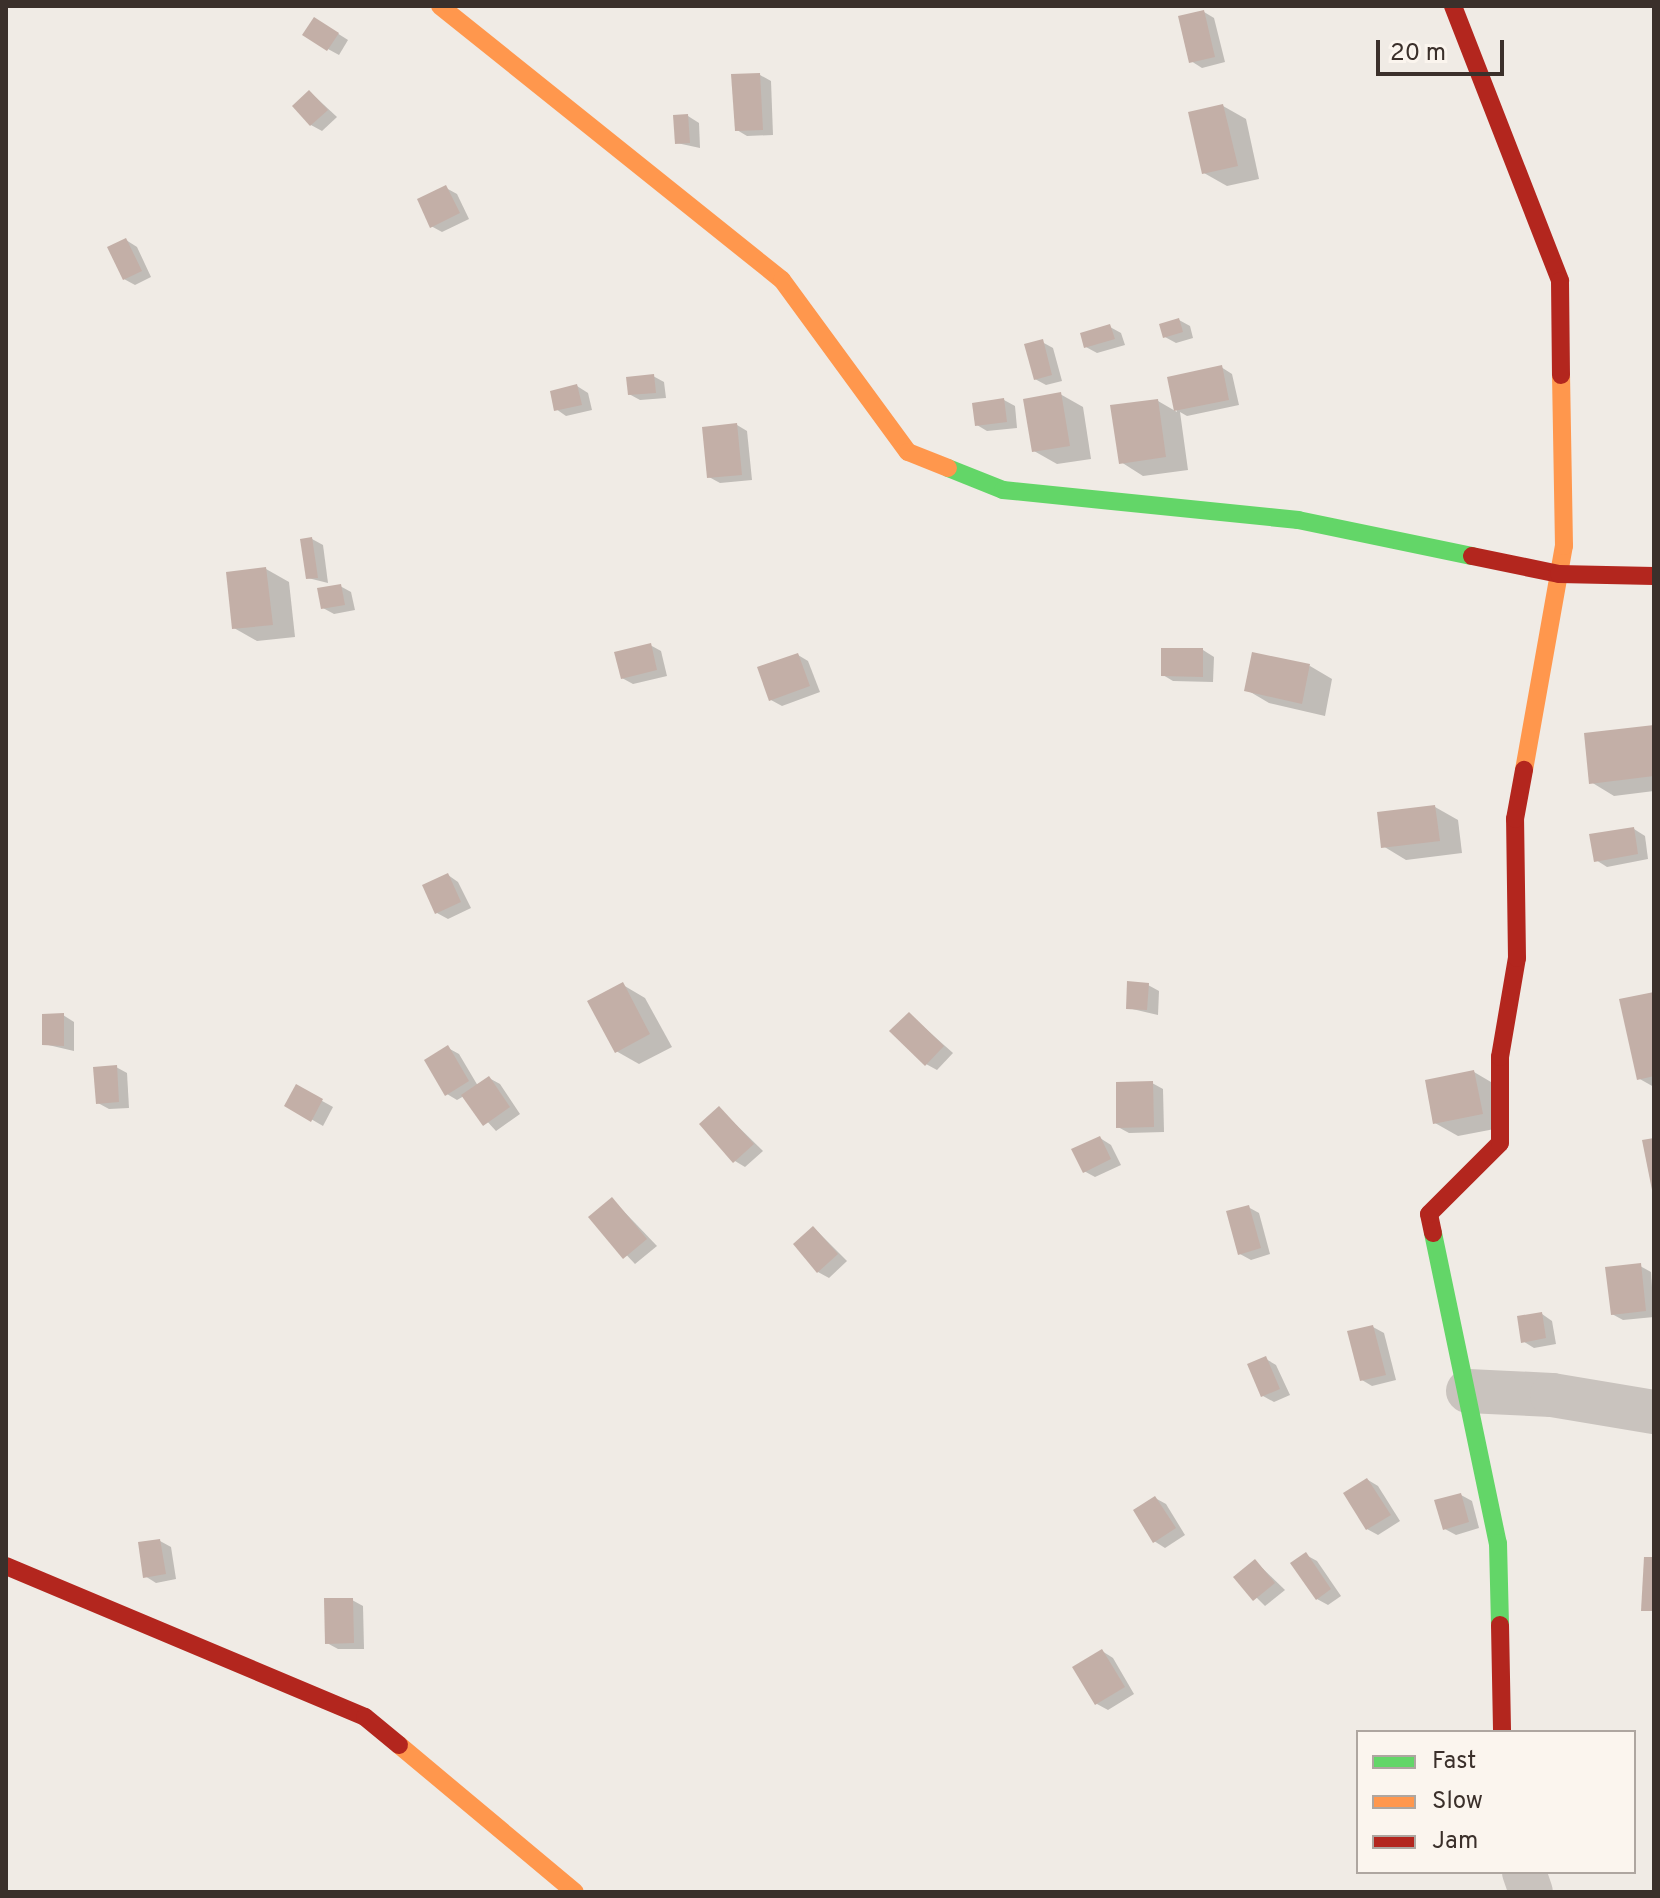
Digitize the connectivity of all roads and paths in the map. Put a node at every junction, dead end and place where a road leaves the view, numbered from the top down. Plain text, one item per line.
1 (440, 6) edge
2 (1453, 6) edge
3 (1559, 574) junction
4 (1654, 576) edge
5 (1468, 1391) junction
6 (1654, 1412) edge
7 (6, 1566) edge
8 (1502, 1730) edge
9 (575, 1892) edge

1 - 3 street
2 - 3 street
3 - 4 street
3 - 5 street
5 - 6 street
5 - 8 street
7 - 9 street

